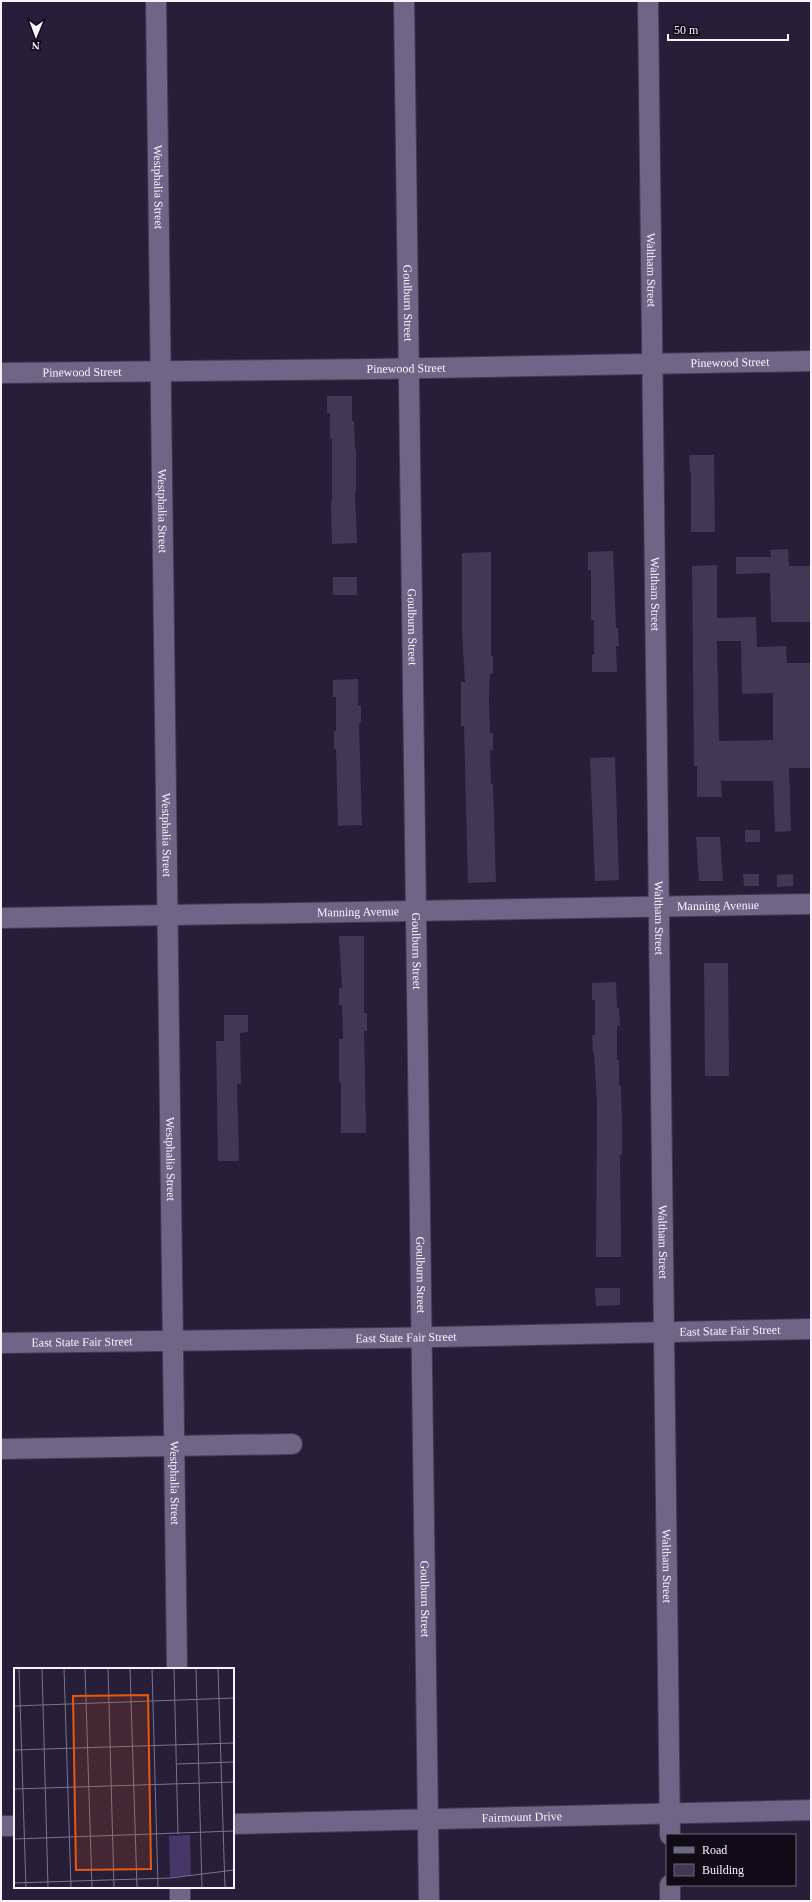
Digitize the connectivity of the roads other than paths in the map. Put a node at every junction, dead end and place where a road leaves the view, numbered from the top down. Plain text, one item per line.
1 (156, 1) edge
2 (404, 1) edge
3 (648, 1) edge
4 (811, 362) edge
5 (652, 364) junction
6 (409, 368) junction
7 (161, 371) junction
8 (1, 373) edge
9 (811, 904) edge
10 (659, 906) junction
11 (415, 912) junction
12 (167, 916) junction
13 (1, 918) edge
14 (811, 1329) edge
15 (663, 1332) junction
16 (420, 1337) junction
17 (173, 1340) junction
18 (1, 1343) edge
19 (292, 1444) dead end
20 (175, 1446) junction
21 (1, 1449) edge
22 (177, 1668) edge
23 (811, 1810) edge
24 (669, 1812) junction
25 (428, 1819) junction
26 (234, 1824) edge
27 (1, 1826) edge
28 (14, 1826) edge
29 (670, 1834) edge
30 (670, 1886) edge
31 (180, 1888) edge
32 (180, 1901) edge
33 (429, 1901) edge
34 (670, 1901) edge

1 - 7 street, Westphalia Street
2 - 6 street, Goulburn Street
3 - 5 street, Waltham Street
4 - 5 street, Pinewood Street
5 - 6 street, Pinewood Street
5 - 10 street, Waltham Street
6 - 7 street, Pinewood Street
6 - 11 street, Goulburn Street
7 - 8 street, Pinewood Street
7 - 12 street, Westphalia Street
9 - 10 street, Manning Avenue
10 - 11 street, Manning Avenue
10 - 15 street, Waltham Street
11 - 12 street, Manning Avenue
11 - 16 street, Goulburn Street
12 - 13 street, Manning Avenue
12 - 17 street, Westphalia Street
14 - 15 street, East State Fair Street
15 - 16 street, East State Fair Street
15 - 24 street, Waltham Street
16 - 17 street, East State Fair Street
16 - 25 street, Goulburn Street
17 - 18 street, East State Fair Street
17 - 20 street, Westphalia Street
19 - 20 street
20 - 21 street
20 - 22 street, Westphalia Street
23 - 24 street, Fairmount Drive
24 - 25 street, Fairmount Drive
24 - 29 street, Waltham Street
25 - 26 street, Fairmount Drive
25 - 33 street, Goulburn Street
27 - 28 street
30 - 34 street
31 - 32 street

